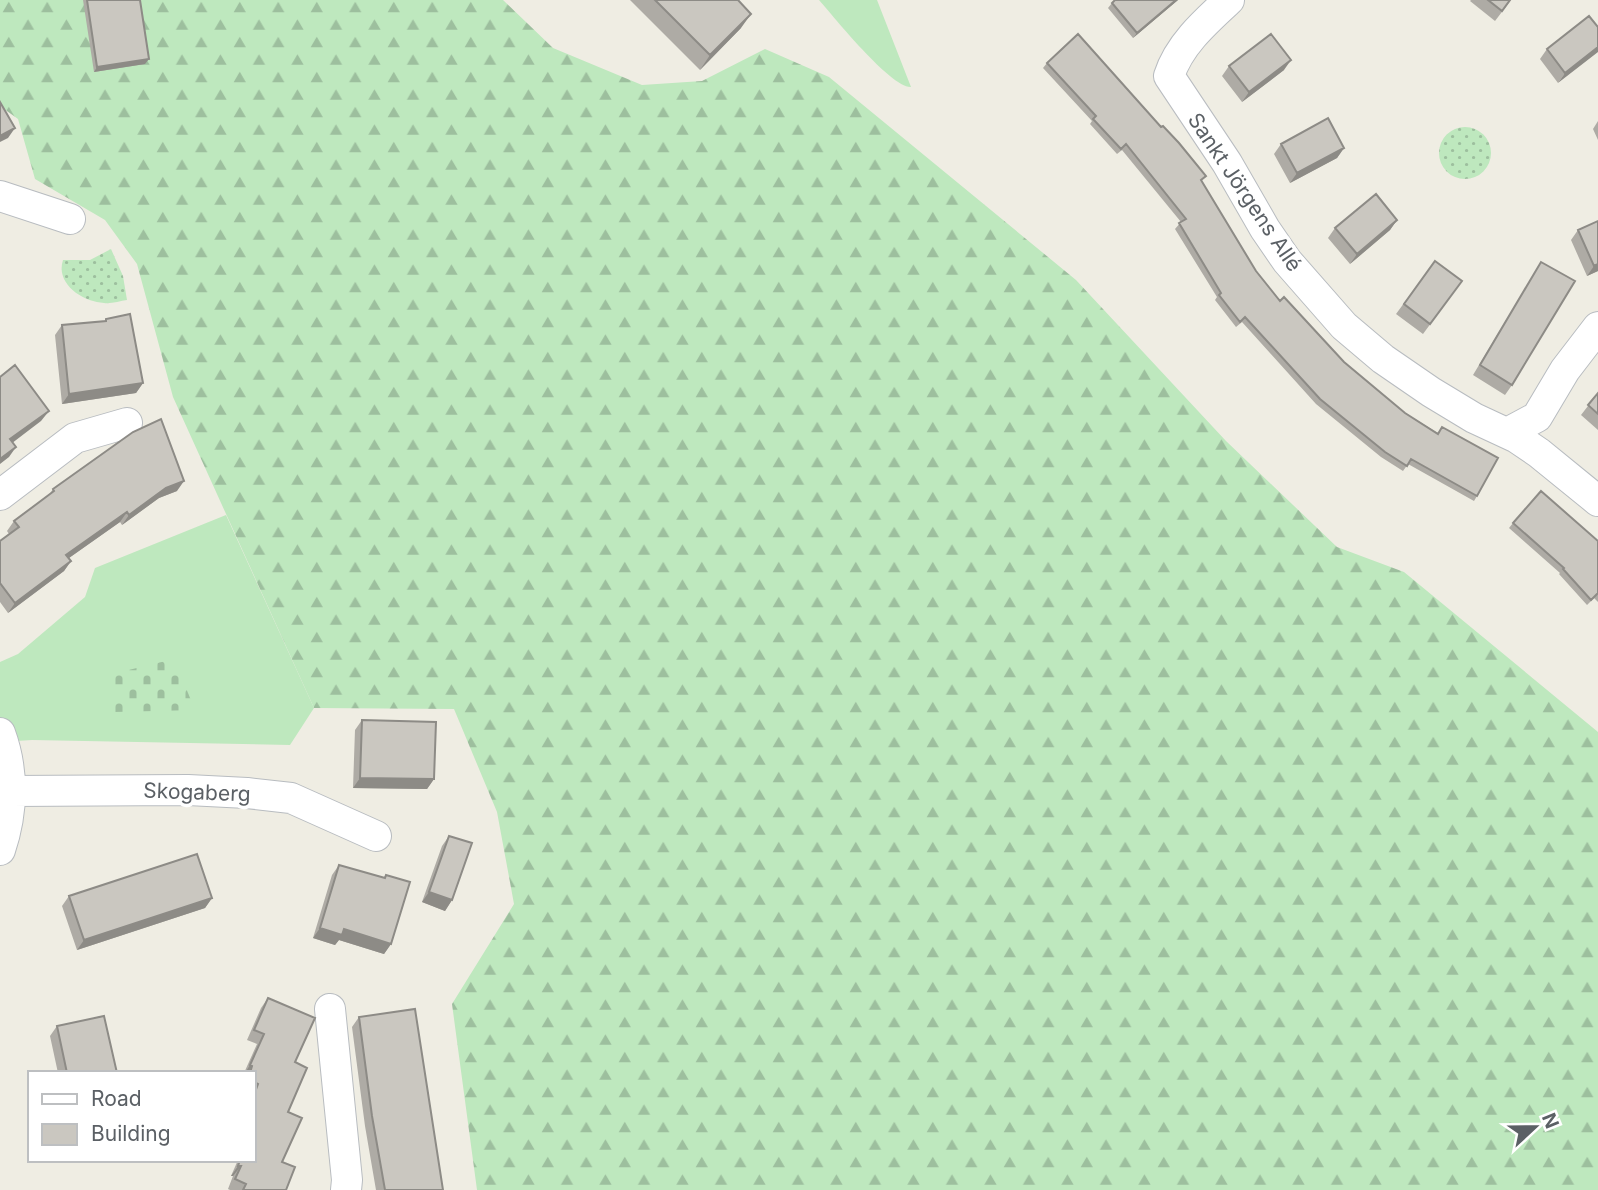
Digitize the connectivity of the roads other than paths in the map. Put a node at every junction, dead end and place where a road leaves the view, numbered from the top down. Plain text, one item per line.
1 (1229, 0) edge
2 (0, 196) edge
3 (70, 219) dead end
4 (1598, 327) edge
5 (1537, 417) junction
6 (127, 423) dead end
7 (1507, 433) junction
8 (1539, 453) junction
9 (0, 495) edge
10 (1598, 501) edge
11 (0, 733) edge
12 (11, 791) junction
13 (376, 836) dead end
14 (0, 850) edge
15 (330, 1009) dead end
16 (346, 1190) edge

1 - 7 street, Sankt Jörgens Allé
2 - 3 street
4 - 5 street
5 - 7 street
5 - 8 street
6 - 9 street
7 - 8 street, Sankt Jörgens Allé
8 - 10 street, Sankt Jörgens Allé
11 - 12 street
12 - 13 street, Skogaberg
12 - 14 street
15 - 16 street

